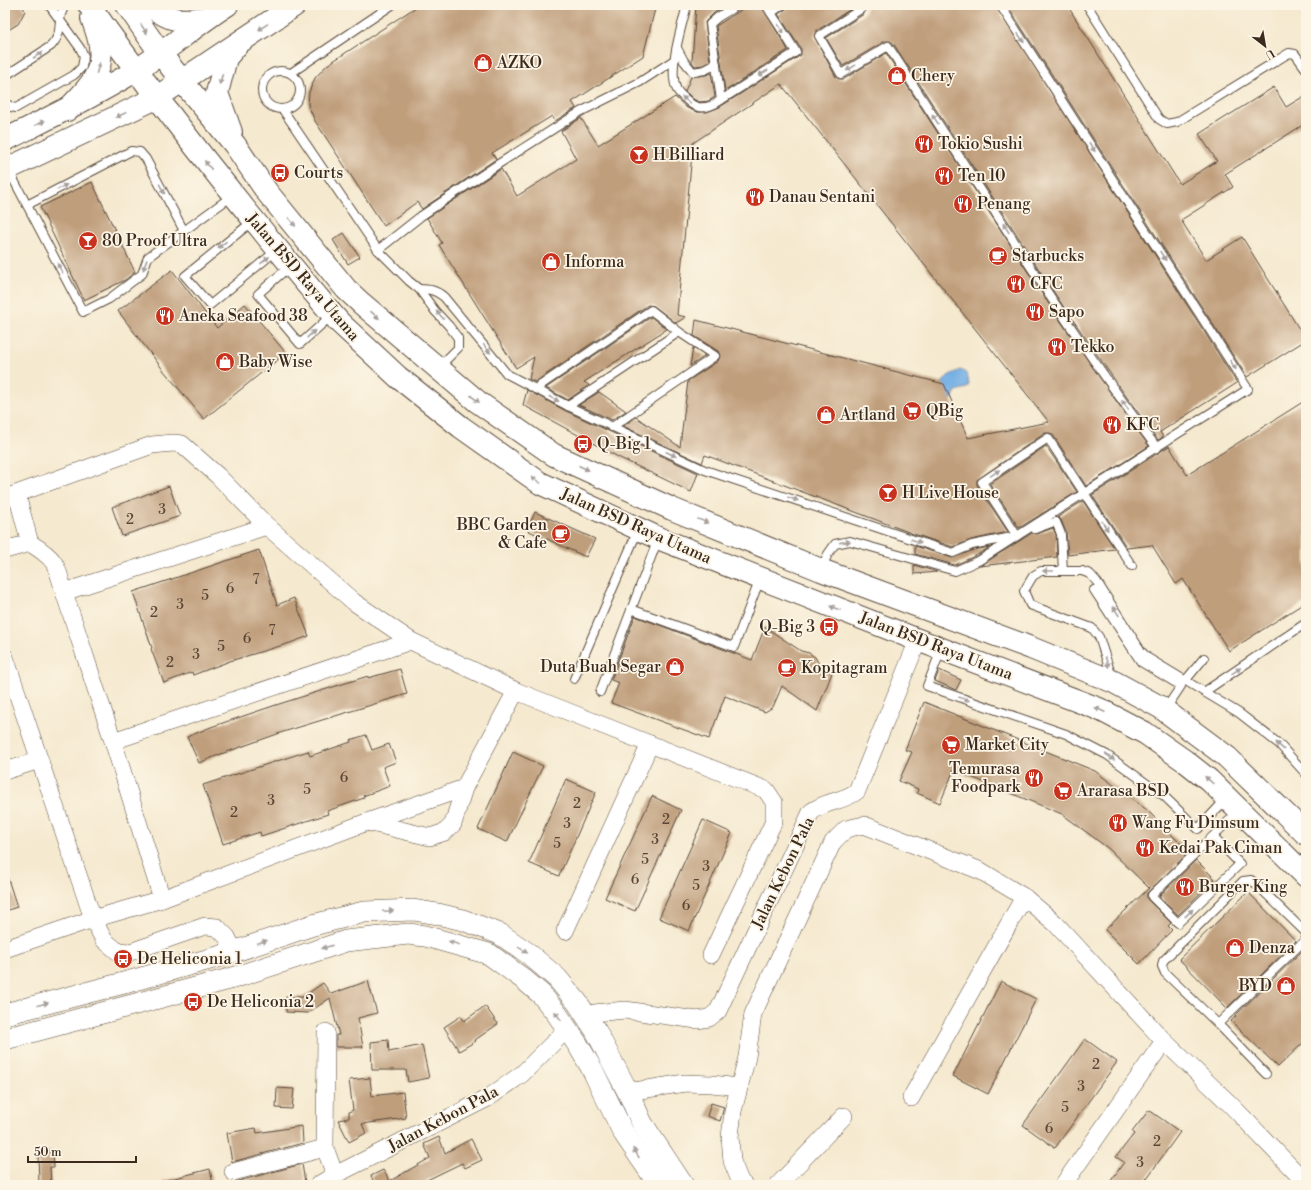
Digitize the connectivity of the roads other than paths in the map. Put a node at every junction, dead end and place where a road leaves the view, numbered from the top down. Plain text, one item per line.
1 (48, 5) edge
2 (66, 5) edge
3 (89, 5) edge
4 (127, 5) edge
5 (148, 5) edge
6 (227, 5) edge
7 (295, 5) edge
8 (392, 5) edge
9 (687, 5) edge
10 (738, 5) edge
11 (766, 5) edge
12 (782, 5) edge
13 (859, 5) edge
14 (1000, 5) edge
15 (1087, 5) edge
16 (771, 13) junction
17 (206, 18) junction
18 (60, 21) junction
19 (237, 44) junction
20 (676, 48) junction
21 (160, 54) junction
22 (674, 60) junction
23 (716, 64) junction
24 (1306, 69) edge
25 (136, 70) junction
26 (291, 73) junction
27 (5, 76) edge
28 (182, 81) junction
29 (156, 98) junction
30 (721, 100) junction
31 (5, 102) edge
32 (67, 110) junction
33 (283, 110) junction
34 (5, 140) edge
35 (236, 144) junction
36 (6, 169) edge
37 (232, 196) junction
38 (27, 205) junction
39 (253, 221) junction
40 (184, 231) junction
41 (378, 250) junction
42 (284, 258) junction
43 (419, 289) junction
44 (332, 314) junction
45 (679, 332) junction
46 (438, 369) junction
47 (535, 389) junction
48 (568, 406) junction
49 (612, 426) junction
50 (1157, 448) junction
51 (1084, 494) junction
52 (11, 496) edge
53 (267, 526) junction
54 (648, 534) junction
55 (1017, 536) junction
56 (30, 543) junction
57 (5, 550) edge
58 (1132, 566) dead end
59 (821, 570) junction
60 (1063, 571) junction
61 (760, 579) junction
62 (1094, 590) dead end
63 (64, 592) junction
64 (631, 609) junction
65 (1306, 623) edge
66 (918, 640) junction
67 (411, 641) junction
68 (1032, 648) junction
69 (942, 649) junction
70 (5, 656) edge
71 (1204, 658) dead end
72 (574, 679) dead end
73 (1023, 679) junction
74 (1185, 681) junction
75 (1114, 682) junction
76 (516, 691) junction
77 (600, 692) dead end
78 (1204, 692) junction
79 (1165, 711) junction
80 (113, 741) junction
81 (650, 744) junction
82 (40, 760) junction
83 (5, 771) edge
84 (1306, 774) edge
85 (464, 788) junction
86 (1233, 804) junction
87 (367, 822) junction
88 (1306, 834) edge
89 (1213, 836) junction
90 (1306, 876) edge
91 (1024, 897) junction
92 (162, 899) junction
93 (93, 919) junction
94 (566, 931) dead end
95 (1306, 933) edge
96 (500, 934) junction
97 (1306, 939) edge
98 (5, 949) edge
99 (234, 951) junction
100 (489, 954) junction
101 (711, 955) dead end
102 (594, 1013) dead end
103 (5, 1014) edge
104 (1218, 1024) junction
105 (326, 1032) dead end
106 (558, 1038) dead end
107 (5, 1039) edge
108 (1164, 1041) junction
109 (1266, 1074) dead end
110 (739, 1087) junction
111 (628, 1092) junction
112 (911, 1098) dead end
113 (844, 1116) dead end
114 (325, 1148) junction
115 (233, 1172) dead end
116 (335, 1175) junction
117 (1306, 1184) edge
118 (318, 1185) edge
119 (659, 1185) edge
120 (684, 1185) edge
121 (744, 1185) edge
122 (778, 1185) edge
123 (1063, 1185) edge

1 - 18 lane
2 - 18 lane
3 - 25 main road, Jalan BSD Raya Utama
32 -> 3 main road
4 -> 21 main road, Jalan BSD Raya Utama
5 - 17 main road
6 - 17 main road
7 -> 19 main road
8 - 26 lane
9 - 20 lane
10 - 23 lane
11 - 16 lane
12 - 16 lane
50 -> 13 lane
14 -> 50 lane
15 - 24 lane
16 -> 30 lane
17 - 21 main road
27 -> 18 lane
18 - 31 lane
19 - 28 main road
19 -> 35 main road
20 - 22 lane
20 - 23 lane
21 - 25 main road
21 - 28 main road, Jalan BSD Raya Utama
30 -> 22 lane
22 - 41 lane
23 - 30 lane
25 - 29 main road, Jalan BSD Raya Utama
25 - 32 main road
26 - 33 lane
26 - 33 lane
28 - 29 main road
28 - 35 main road, Jalan BSD Raya Utama
29 -> 36 main road
37 -> 29 main road, Jalan BSD Raya Utama
34 -> 32 main road
33 - 41 lane
35 -> 46 main road, Jalan BSD Raya Utama
36 - 38 lane
37 - 39 main road, Jalan BSD Raya Utama
37 - 40 lane
38 -> 40 lane
40 -> 38 lane
39 - 42 main road, Jalan BSD Raya Utama
39 -> 42 lane
41 - 43 lane
42 - 44 main road, Jalan BSD Raya Utama
42 -> 44 lane
46 -> 43 lane
43 -> 47 lane
54 -> 44 main road, Jalan BSD Raya Utama
45 - 47 lane
45 - 48 lane
45 - 49 lane
46 -> 59 main road, Jalan BSD Raya Utama
47 -> 48 lane
48 - 49 lane
49 -> 55 lane
50 - 51 lane
51 - 55 lane
55 -> 51 lane
51 -> 58 lane
52 - 53 street
52 - 56 street
53 - 63 street
53 - 67 street
54 - 61 main road, Jalan BSD Raya Utama
54 - 64 lane
54 - 72 lane
59 -> 55 lane
55 - 60 lane
56 - 57 street
56 - 63 street
59 - 68 main road, Jalan BSD Raya Utama
74 -> 60 lane
60 -> 75 lane
61 - 64 lane
66 -> 61 main road, Jalan BSD Raya Utama
62 - 79 lane
63 - 80 street
64 - 77 lane
78 -> 65 lane
66 - 69 main road, Jalan BSD Raya Utama
66 - 102 street, Jalan Kebon Pala
67 - 76 street
67 - 80 street
68 - 73 main road
68 - 75 main road, Jalan BSD Raya Utama
69 - 73 main road, Jalan BSD Raya Utama
69 -> 86 lane
70 - 82 street
71 - 74 lane
86 -> 73 main road, Jalan BSD Raya Utama
74 - 78 lane
75 - 79 main road, Jalan BSD Raya Utama
76 - 81 street
76 - 85 street
84 -> 78 lane
79 - 88 main road, Jalan BSD Raya Utama
80 - 92 street
81 - 94 street
81 - 101 street
82 - 83 street
82 - 93 street
85 - 87 street
85 - 87 street
86 - 89 lane
86 - 90 main road, Jalan BSD Raya Utama
87 - 92 street
89 -> 89 lane
91 - 108 street
91 - 110 street
91 - 112 street
92 - 93 street
93 - 98 street
93 - 99 street
95 - 104 lane
99 -> 96 street
96 - 100 street
96 -> 111 street
97 - 104 lane
103 -> 99 street
100 -> 107 street
119 -> 100 street
104 - 109 lane
105 - 114 street
106 - 116 street, Jalan Kebon Pala
108 - 117 street
108 - 123 street
110 - 111 street
110 - 121 street
111 - 120 street
113 - 122 street
114 - 115 street
114 - 116 street
116 - 118 street, Jalan Kebon Pala

